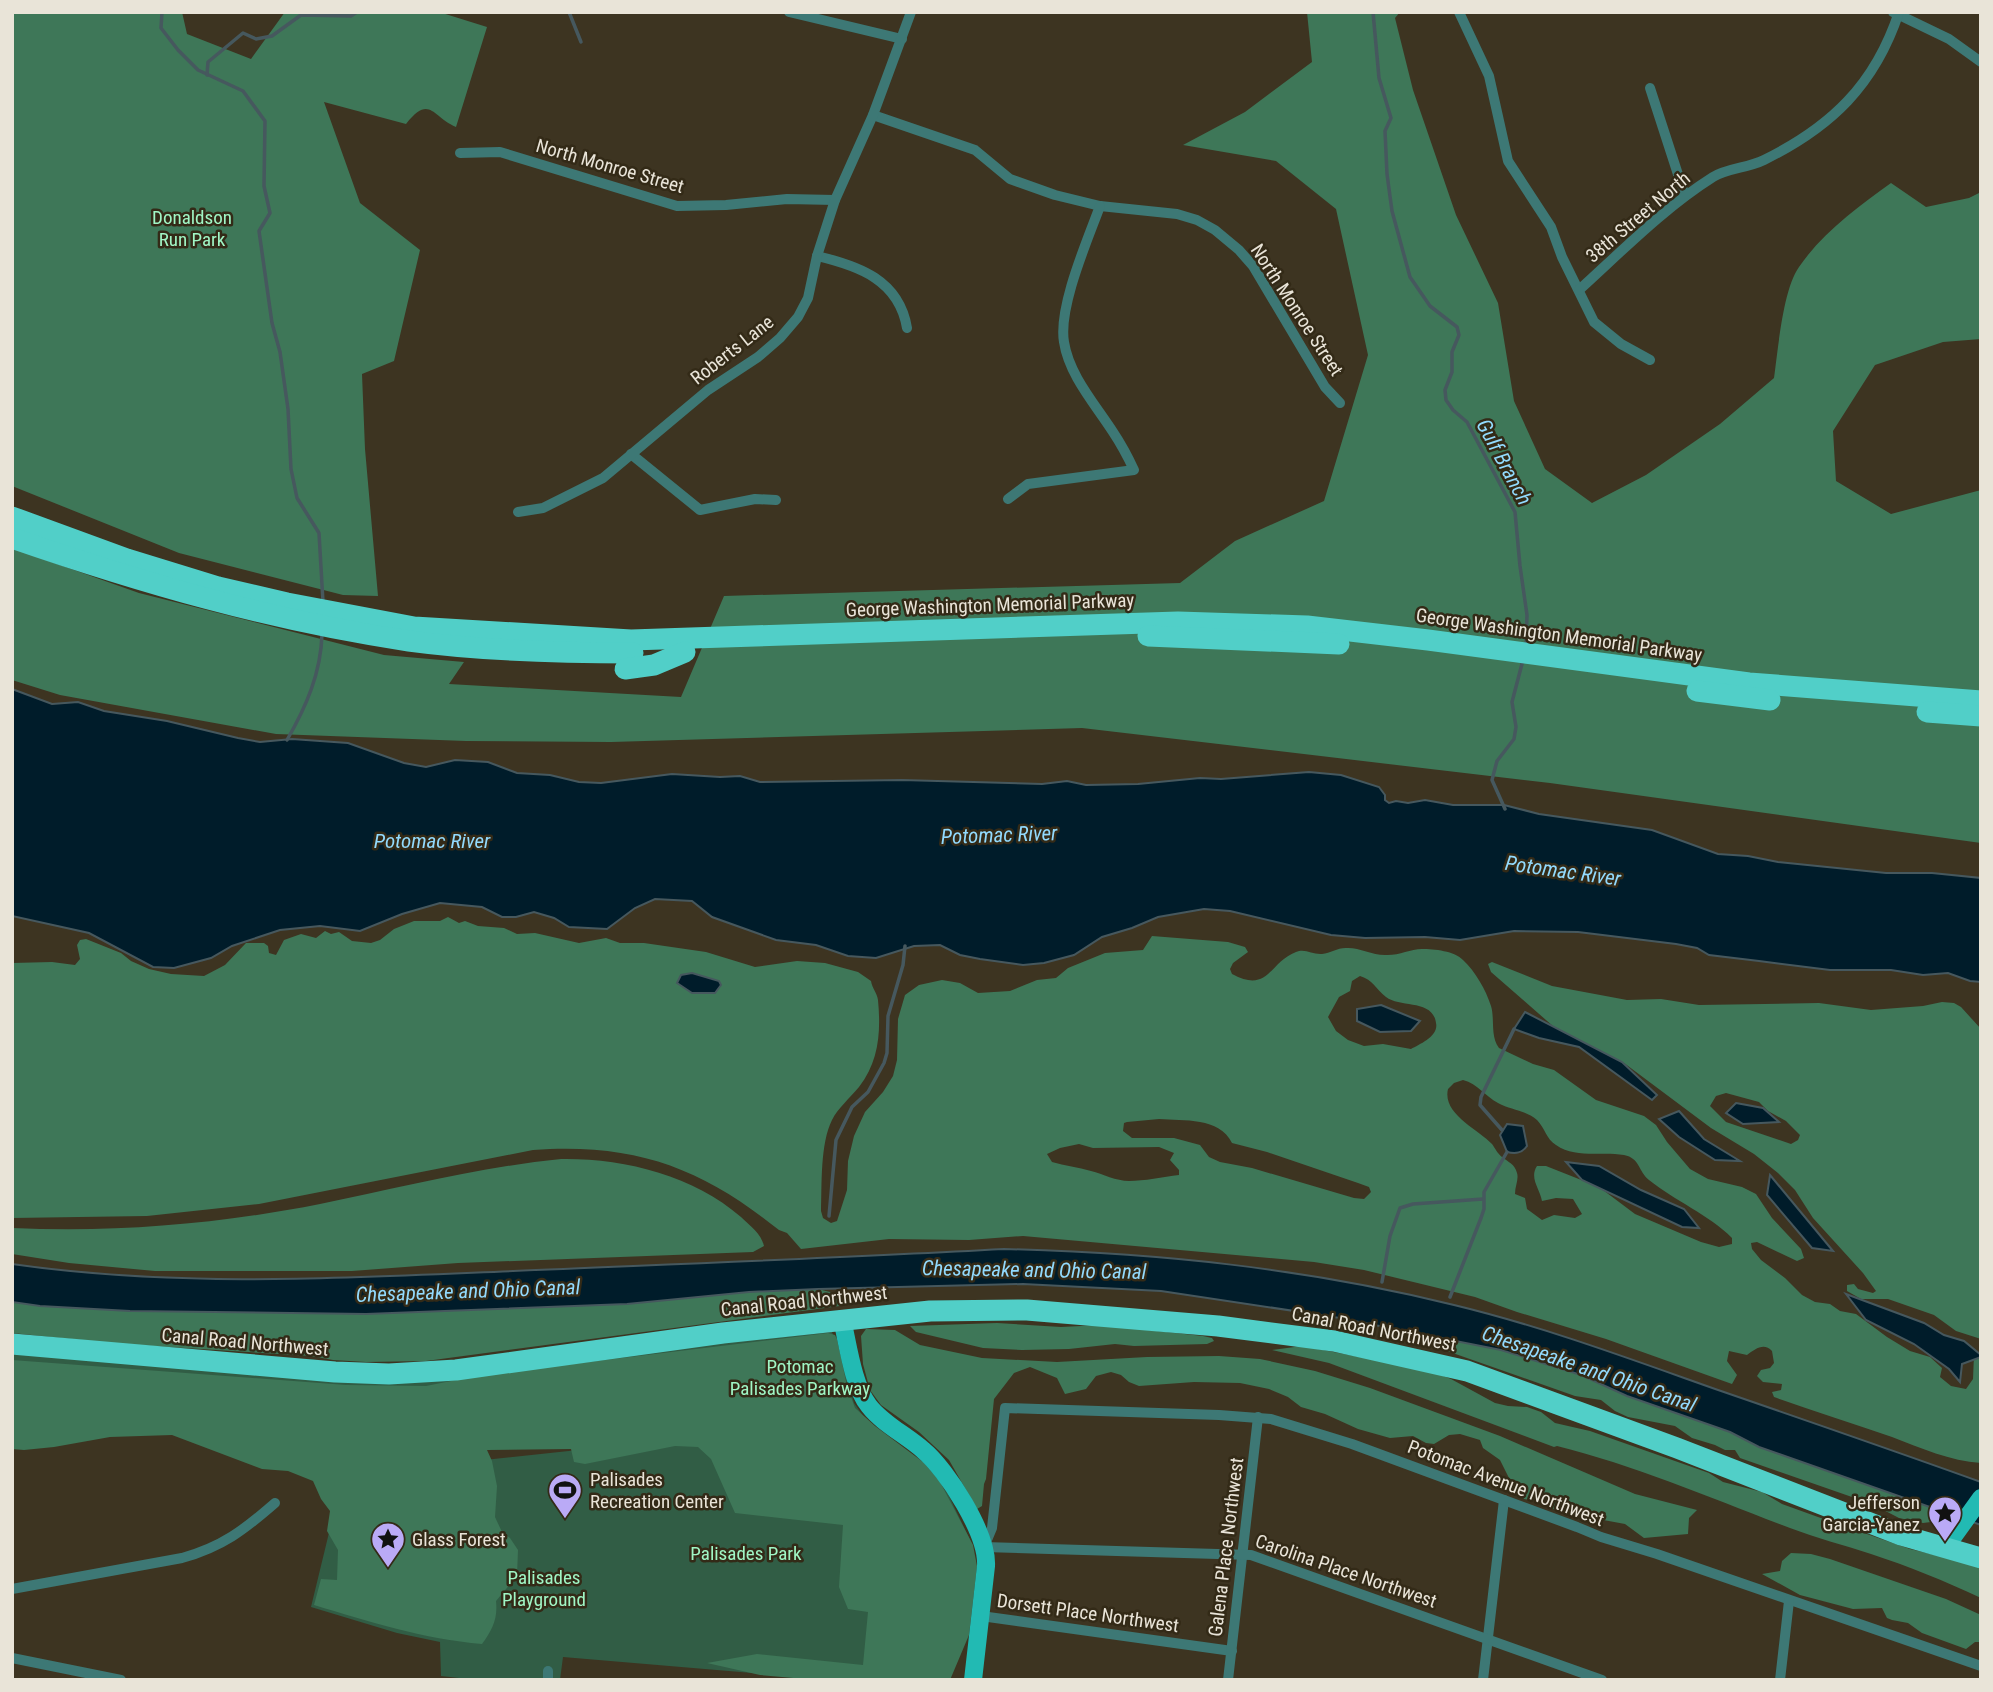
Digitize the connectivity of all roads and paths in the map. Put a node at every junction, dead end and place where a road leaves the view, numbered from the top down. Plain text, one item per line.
1 (789, 12) edge
2 (911, 12) edge
3 (1459, 12) edge
4 (1897, 13) edge
5 (902, 39) junction
6 (1981, 62) edge
7 (1650, 88) dead end
8 (873, 115) junction
9 (460, 153) dead end
10 (1685, 196) junction
11 (835, 200) junction
12 (1100, 206) junction
13 (817, 256) junction
14 (1579, 290) junction
15 (907, 328) dead end
16 (1650, 360) dead end
17 (1340, 403) dead end
18 (631, 454) junction
19 (1008, 499) dead end
20 (776, 500) dead end
21 (517, 512) dead end
22 (12, 517) edge
23 (12, 538) edge
24 (215, 595) junction
25 (412, 634) junction
26 (479, 647) junction
27 (1425, 647) junction
28 (685, 652) junction
29 (529, 667) dead end
30 (625, 669) dead end
31 (1622, 673) junction
32 (1981, 701) edge
33 (1981, 716) edge
34 (842, 1319) junction
35 (12, 1344) edge
36 (1258, 1417) junction
37 (1981, 1498) edge
38 (1504, 1500) junction
39 (275, 1503) dead end
40 (1950, 1540) junction
41 (984, 1547) junction
42 (1243, 1554) junction
43 (1981, 1558) edge
44 (12, 1590) edge
45 (1789, 1601) junction
46 (981, 1616) junction
47 (1487, 1639) junction
48 (1232, 1651) junction
49 (12, 1658) edge
50 (1981, 1666) edge
51 (83, 1676) edge
52 (121, 1680) edge
53 (973, 1680) edge
54 (1228, 1680) edge
55 (1483, 1680) edge
56 (1602, 1680) edge
57 (1780, 1680) edge

1 - 5 street
2 - 5 street, Roberts Lane
3 - 14 street
4 - 6 street
4 - 10 street, 38th Street North
5 - 8 street, Roberts Lane
7 - 10 street
8 - 11 street, Roberts Lane
8 - 12 street, North Monroe Street
9 - 11 street, North Monroe Street
10 - 14 street, 38th Street North
11 - 13 street, Roberts Lane
12 - 17 street, North Monroe Street
12 - 19 street
13 - 15 street
13 - 18 street, Roberts Lane
14 - 16 street
18 - 20 street
18 - 21 street, Roberts Lane
22 - 24 highway, George Washington Memorial Parkway
23 - 24 highway, George Washington Memorial Parkway
24 - 25 highway, George Washington Memorial Parkway
25 - 26 highway, George Washington Memorial Parkway
25 - 27 highway, George Washington Memorial Parkway
26 - 28 highway, George Washington Memorial Parkway
26 - 29 highway
27 - 28 highway, George Washington Memorial Parkway
27 - 31 highway, George Washington Memorial Parkway
28 - 30 highway
31 - 32 highway, George Washington Memorial Parkway
31 - 33 highway, George Washington Memorial Parkway
34 - 35 highway, Canal Road Northwest
34 - 40 highway, Canal Road Northwest
34 - 41 main road
36 - 38 street, Potomac Avenue Northwest
36 - 41 street, Potomac Avenue Northwest
36 - 42 street, Galena Place Northwest
37 - 40 main road
38 - 45 street, Potomac Avenue Northwest
38 - 47 street
39 - 44 street
40 - 43 highway, Canal Road Northwest
41 - 42 street, Carolina Place Northwest
41 - 46 main road
42 - 47 street, Carolina Place Northwest
42 - 48 street, Galena Place Northwest
45 - 50 street, Potomac Avenue Northwest
45 - 57 street
46 - 48 street, Dorsett Place Northwest
46 - 53 main road
47 - 55 street
47 - 56 street, Carolina Place Northwest
48 - 54 street, Galena Place Northwest
49 - 51 street
51 - 52 street

